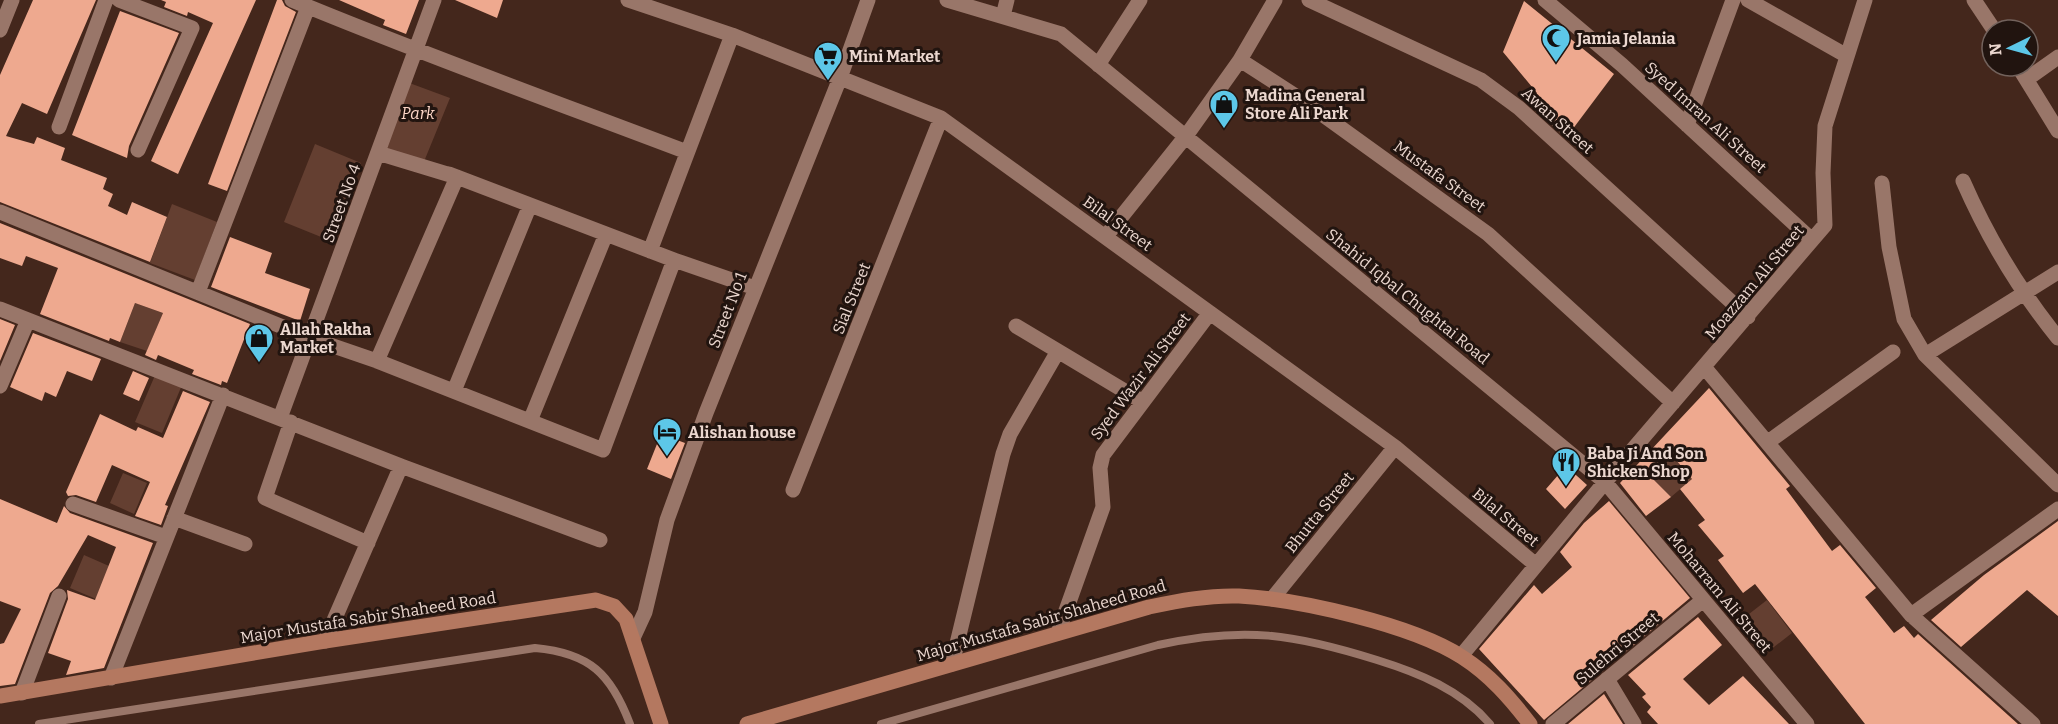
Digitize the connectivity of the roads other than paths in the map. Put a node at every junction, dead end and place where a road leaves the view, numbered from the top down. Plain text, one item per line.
1 (12, 0) edge
2 (106, 0) edge
3 (119, 0) edge
4 (292, 0) edge
5 (434, 0) edge
6 (628, 0) edge
7 (868, 0) edge
8 (947, 0) edge
9 (1007, 0) edge
10 (1140, 0) edge
11 (1275, 0) edge
12 (1309, 0) edge
13 (1545, 0) edge
14 (1733, 0) edge
15 (1748, 0) edge
16 (1864, 0) edge
17 (1974, 0) edge
18 (308, 7) junction
19 (1003, 15) junction
20 (1986, 18) edge
21 (0, 30) edge
22 (732, 35) junction
23 (415, 52) junction
24 (1847, 56) junction
25 (2058, 57) edge
26 (1240, 60) junction
27 (2040, 64) edge
28 (1098, 65) junction
29 (840, 78) junction
30 (2026, 78) edge
31 (941, 118) junction
32 (1687, 125) junction
33 (59, 127) dead end
34 (2058, 131) edge
35 (1185, 136) junction
36 (138, 150) dead end
37 (687, 152) junction
38 (378, 153) junction
39 (423, 164) dead end
40 (457, 177) junction
41 (1963, 182) dead end
42 (1882, 183) dead end
43 (530, 205) junction
44 (0, 212) edge
45 (606, 234) junction
46 (1106, 236) junction
47 (1812, 240) junction
48 (650, 251) junction
49 (674, 260) junction
50 (2058, 272) edge
51 (755, 288) junction
52 (198, 292) junction
53 (2024, 296) junction
54 (0, 309) edge
55 (1209, 314) junction
56 (1748, 317) junction
57 (27, 320) junction
58 (1016, 326) dead end
59 (310, 338) junction
60 (2058, 338) edge
61 (1058, 351) junction
62 (1893, 352) dead end
63 (1925, 355) junction
64 (377, 361) junction
65 (1705, 368) junction
66 (0, 386) edge
67 (454, 391) junction
68 (223, 395) junction
69 (1143, 402) junction
70 (1672, 404) junction
71 (286, 420) junction
72 (530, 421) junction
73 (1768, 442) junction
74 (1395, 447) junction
75 (401, 466) junction
76 (1605, 482) junction
77 (2058, 485) edge
78 (793, 490) dead end
79 (73, 504) dead end
80 (2058, 509) edge
81 (174, 518) junction
82 (166, 537) junction
83 (600, 540) dead end
84 (368, 543) junction
85 (245, 544) dead end
86 (1536, 565) junction
87 (59, 596) dead end
88 (1272, 599) junction
89 (1703, 600) junction
90 (1911, 615) junction
91 (1058, 633) junction
92 (633, 638) junction
93 (325, 641) junction
94 (1461, 656) junction
95 (952, 664) junction
96 (111, 678) junction
97 (1607, 679) junction
98 (22, 693) junction
99 (0, 696) edge
100 (39, 724) edge
101 (630, 724) edge
102 (661, 724) edge
103 (747, 724) edge
104 (881, 724) edge
105 (1490, 724) edge
106 (1530, 724) edge
107 (1553, 724) edge
108 (1634, 724) edge
109 (1807, 724) edge
110 (2033, 724) edge

1 - 21 street
2 - 33 street
3 - 36 street
4 - 18 street
5 - 23 street, Street No 4
6 - 22 street, Bilal Street
7 - 29 street, Street No 1
8 - 19 street, Shahid Iqbal Chughtai Road
9 - 19 street
10 - 28 street
11 - 26 street
12 - 56 street, Awan Street
13 - 32 street, Syed Imran Ali Street
14 - 32 street
15 - 24 street
16 - 24 street, Moazzam Ali Street
17 - 20 street
18 - 23 street
18 - 52 street
19 - 28 street, Shahid Iqbal Chughtai Road
22 - 29 street, Bilal Street
22 - 37 street
23 - 37 street
23 - 38 street, Street No 4
24 - 47 street, Moazzam Ali Street
25 - 27 street
26 - 35 street
26 - 70 street, Mustafa Street
28 - 35 street, Shahid Iqbal Chughtai Road
29 - 31 street, Bilal Street
29 - 51 street, Street No 1
30 - 34 street
31 - 46 street, Bilal Street
31 - 78 street, Sial Street
32 - 47 street, Syed Imran Ali Street
35 - 46 street
35 - 76 street, Shahid Iqbal Chughtai Road
37 - 48 street
38 - 40 street
38 - 59 street, Street No 4
39 - 40 street
40 - 43 street
40 - 64 street
41 - 53 street
42 - 63 street
43 - 45 street
43 - 67 street
44 - 52 street
45 - 48 street
45 - 72 street
46 - 55 street, Bilal Street
47 - 56 street, Moazzam Ali Street
48 - 49 street
49 - 51 street
49 - 72 street
50 - 53 street
51 - 92 street, Street No 1
52 - 59 street
53 - 60 street
53 - 63 street
54 - 57 street
55 - 69 street, Syed Wazir Ali Street
55 - 74 street, Bilal Street
56 - 65 street, Moazzam Ali Street
57 - 66 street
57 - 68 street
58 - 61 street
59 - 64 street
59 - 71 street, Street No 4
61 - 69 street
61 - 95 street
62 - 73 street
63 - 77 street
64 - 67 street
65 - 70 street, Moazzam Ali Street
65 - 73 street
67 - 72 street
68 - 71 street
68 - 81 street
69 - 91 street, Syed Wazir Ali Street
70 - 76 street, Moazzam Ali Street
71 - 75 street
71 - 84 street, Street No 4
73 - 90 street
74 - 86 street, Bilal Street
74 - 88 street, Bhutta Street
75 - 83 street
75 - 84 street
76 - 86 street
76 - 89 street, Moharram Ali Street
79 - 82 street
80 - 90 street
81 - 82 street
81 - 85 street
82 - 96 street
84 - 93 street
86 - 94 street
87 - 98 street
88 - 91 street, Major Mustafa Sabir Shaheed Road
88 - 94 street, Major Mustafa Sabir Shaheed Road
89 - 97 street, Sulehri Street
89 - 109 street, Moharram Ali Street
90 - 110 street
91 - 95 street, Major Mustafa Sabir Shaheed Road
92 - 93 street, Major Mustafa Sabir Shaheed Road
92 - 102 street, Major Mustafa Sabir Shaheed Road
93 - 96 street, Major Mustafa Sabir Shaheed Road
94 - 106 street, Major Mustafa Sabir Shaheed Road
95 - 103 street, Major Mustafa Sabir Shaheed Road
96 - 98 street, Major Mustafa Sabir Shaheed Road
97 - 107 street, Sulehri Street
97 - 108 street
98 - 99 street, Major Mustafa Sabir Shaheed Road
100 - 101 lane
104 - 105 lane

